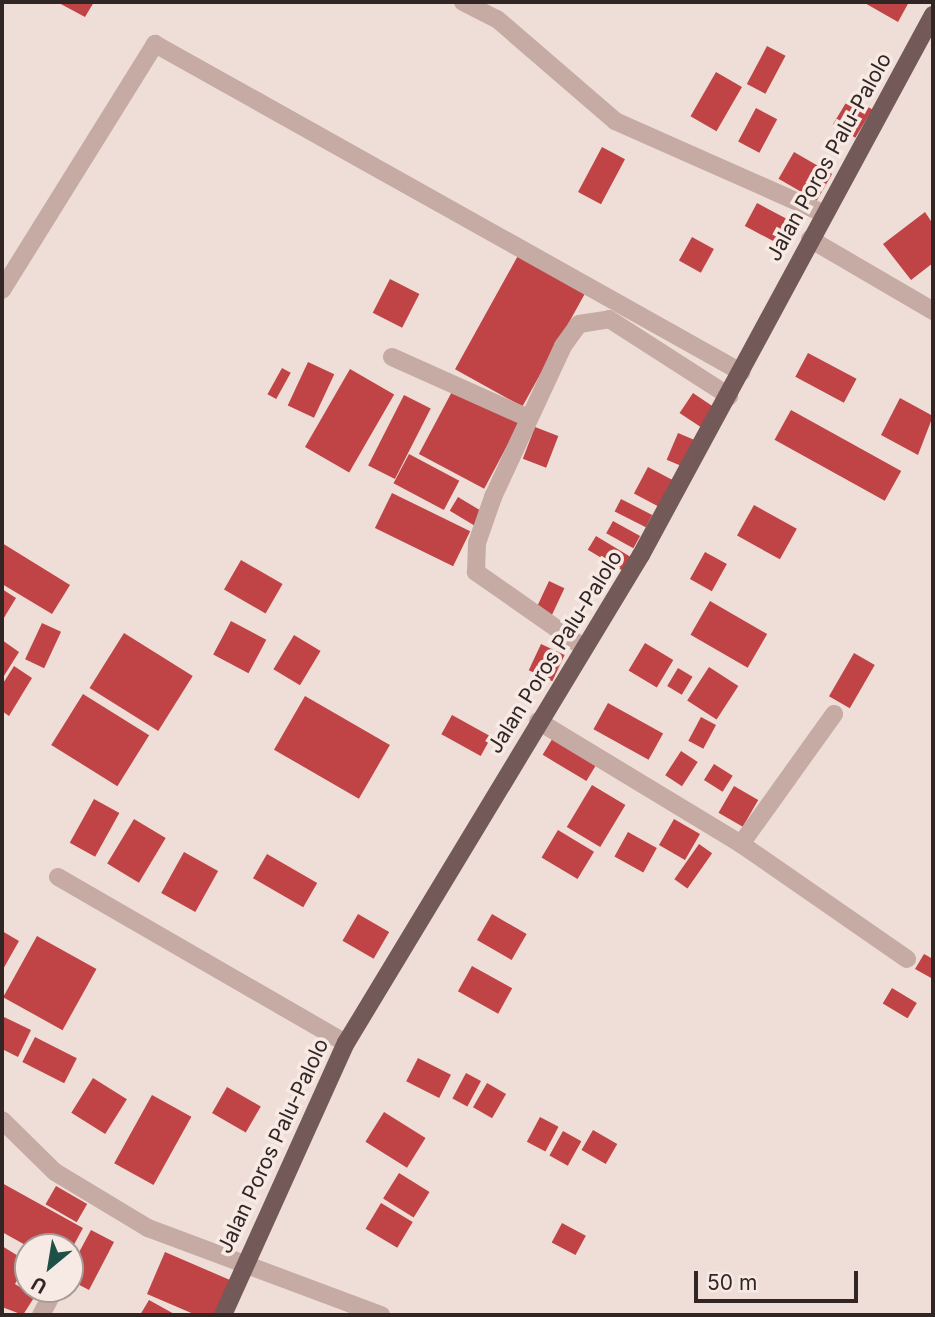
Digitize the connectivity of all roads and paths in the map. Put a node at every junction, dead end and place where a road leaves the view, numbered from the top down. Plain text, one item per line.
1 (463, 2) edge
2 (933, 15) edge
3 (823, 213) junction
4 (810, 239) junction
5 (2, 290) edge
6 (933, 311) edge
7 (392, 357) dead end
8 (741, 372) junction
9 (729, 396) junction
10 (526, 417) junction
11 (583, 647) junction
12 (834, 714) dead end
13 (538, 721) junction
14 (741, 845) junction
15 (58, 877) dead end
16 (907, 959) dead end
17 (346, 1044) junction
18 (2, 1120) edge
19 (242, 1264) junction
20 (223, 1315) edge
21 (380, 1315) edge

1 - 3 street
2 - 3 main road, Jalan Poros Palu-Palolo
3 - 4 main road, Jalan Poros Palu-Palolo
4 - 6 street
4 - 8 main road, Jalan Poros Palu-Palolo
5 - 8 street
7 - 10 street
8 - 9 main road, Jalan Poros Palu-Palolo
9 - 10 street
9 - 11 main road, Jalan Poros Palu-Palolo
10 - 11 street
11 - 13 main road, Jalan Poros Palu-Palolo
12 - 14 street
13 - 14 street
13 - 17 main road, Jalan Poros Palu-Palolo
14 - 16 street
15 - 17 street
17 - 19 main road, Jalan Poros Palu-Palolo
18 - 19 street
19 - 20 main road, Jalan Poros Palu-Palolo
19 - 21 street

